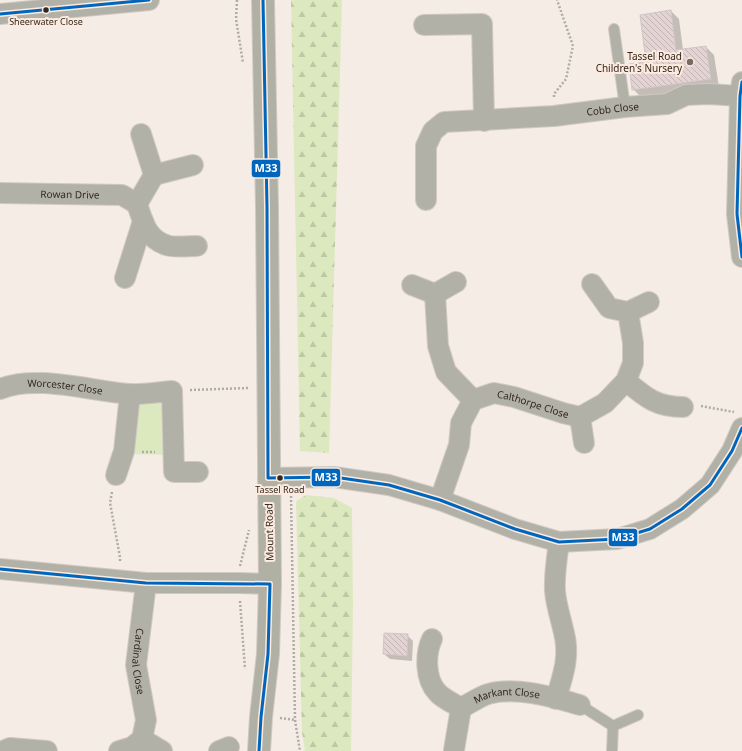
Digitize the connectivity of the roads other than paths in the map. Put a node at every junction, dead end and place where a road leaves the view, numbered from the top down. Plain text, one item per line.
1 (128, 0) edge
2 (149, 0) edge
3 (263, 0) edge
4 (0, 14) edge
5 (424, 25) dead end
6 (614, 29) dead end
7 (741, 89) edge
8 (625, 107) junction
9 (484, 120) junction
10 (141, 134) dead end
11 (193, 165) dead end
12 (154, 175) junction
13 (0, 193) edge
14 (426, 200) dead end
15 (140, 212) junction
16 (197, 246) dead end
17 (742, 257) edge
18 (125, 278) dead end
19 (456, 282) dead end
20 (592, 284) dead end
21 (412, 285) dead end
22 (435, 294) junction
23 (649, 302) dead end
24 (628, 312) junction
25 (626, 381) junction
26 (0, 389) edge
27 (130, 394) junction
28 (472, 400) junction
29 (683, 407) road end
30 (580, 417) junction
31 (738, 420) edge
32 (584, 443) dead end
33 (737, 454) edge
34 (198, 472) dead end
35 (116, 475) road end
36 (268, 478) junction
37 (440, 500) junction
38 (559, 542) junction
39 (0, 569) edge
40 (146, 583) junction
41 (270, 584) junction
42 (432, 639) dead end
43 (556, 699) junction
44 (580, 705) joint
45 (460, 708) junction
46 (638, 715) dead end
47 (613, 726) junction
48 (142, 739) junction
49 (454, 750) dead end
50 (612, 750) edge
51 (2, 751) edge
52 (47, 751) edge
53 (119, 751) edge
54 (162, 751) edge
55 (260, 751) edge

1 - 2 street
1 - 4 street
3 - 36 street, Mount Road
5 - 9 street
6 - 8 lane
7 - 8 street, Cobb Close
7 - 17 street
8 - 9 street, Cobb Close
9 - 14 street, Cobb Close
10 - 12 street
11 - 12 street
12 - 15 street
13 - 15 street, Rowan Drive
15 - 16 street
15 - 18 street
19 - 22 street
20 - 24 street
21 - 22 street
22 - 28 street
23 - 24 street
24 - 25 street, Calthorpe Close
25 - 29 street
25 - 30 street, Calthorpe Close
26 - 27 street, Worcester Close
27 - 34 street, Worcester Close
27 - 35 street
28 - 30 street, Calthorpe Close
28 - 37 street
30 - 32 street, Calthorpe Close
31 - 33 street
33 - 38 street
36 - 37 street
36 - 41 street, Mount Road
37 - 38 street
38 - 43 street, Markant Close
39 - 40 street
40 - 41 street
40 - 48 street, Cardinal Close
41 - 55 street, Mount Road
42 - 45 street, Markant Close
43 - 44 street, Markant Close
43 - 45 street, Markant Close
44 - 47 lane, Markant Close
45 - 49 street, Markant Close
46 - 47 lane
47 - 50 lane
48 - 53 street
48 - 54 street
51 - 52 street

